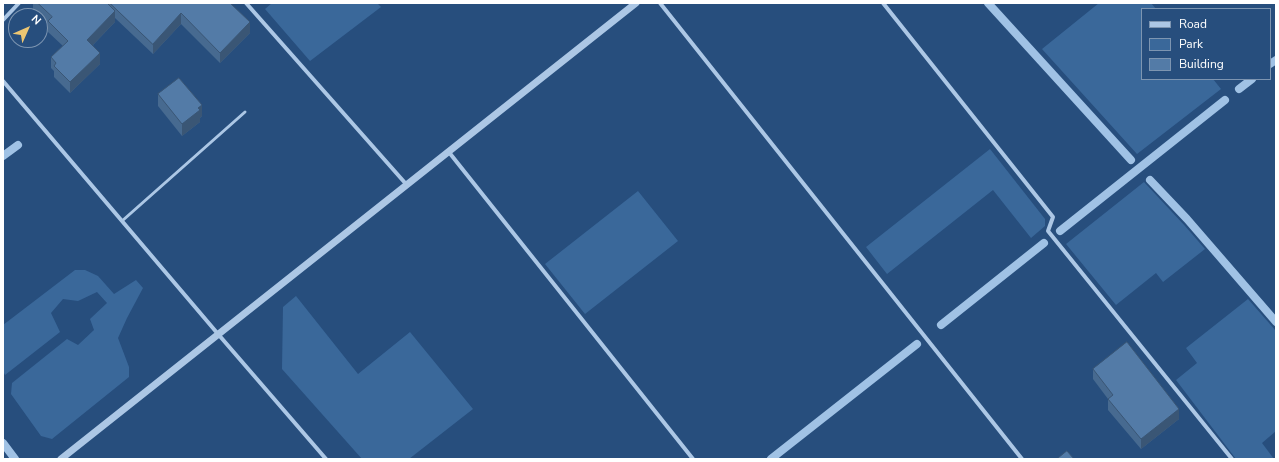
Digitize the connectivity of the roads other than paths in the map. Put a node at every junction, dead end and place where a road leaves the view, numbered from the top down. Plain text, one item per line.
1 (19, 3) edge
2 (246, 3) edge
3 (636, 3) edge
4 (660, 3) edge
5 (883, 3) edge
6 (3, 20) edge
7 (3, 81) edge
8 (245, 112) dead end
9 (448, 151) junction
10 (406, 184) junction
11 (122, 222) junction
12 (218, 334) junction
13 (61, 459) edge
14 (326, 459) edge
15 (693, 459) edge
16 (1022, 459) edge
17 (1232, 459) edge

1 - 6 street
2 - 10 street
3 - 9 street
4 - 16 street
5 - 17 street
7 - 11 street
8 - 11 lane
9 - 10 street
9 - 15 street
10 - 12 street
11 - 12 street
12 - 13 street
12 - 14 street

